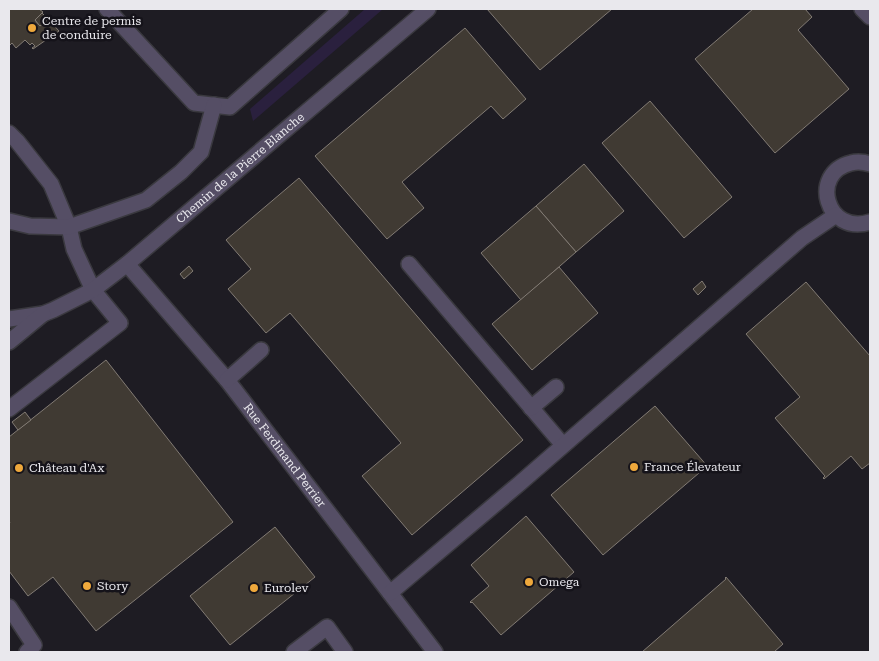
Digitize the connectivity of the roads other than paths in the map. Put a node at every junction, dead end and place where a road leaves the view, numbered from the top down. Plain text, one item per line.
1 (108, 9) edge
2 (342, 9) edge
3 (428, 9) edge
4 (862, 9) edge
5 (870, 17) edge
6 (214, 105) junction
7 (9, 133) edge
8 (870, 164) edge
9 (836, 215) junction
10 (9, 221) edge
11 (870, 222) edge
12 (69, 227) junction
13 (127, 264) junction
14 (409, 264) dead end
15 (93, 290) junction
16 (42, 314) junction
17 (9, 319) edge
18 (9, 342) edge
19 (261, 350) dead end
20 (227, 380) junction
21 (556, 386) dead end
22 (531, 408) junction
23 (9, 409) edge
24 (563, 445) junction
25 (390, 593) junction
26 (9, 607) edge
27 (430, 651) edge
28 (27, 652) edge
29 (294, 652) edge
30 (345, 652) edge

1 - 6 street
2 - 6 street
3 - 13 street, Chemin de la Pierre Blanche
4 - 5 street
6 - 12 street
7 - 12 street
8 - 9 street
9 - 11 street
9 - 24 street
10 - 12 street
12 - 15 street
13 - 15 street, Chemin de la Pierre Blanche
13 - 20 street, Rue Ferdinand Perrier
14 - 22 street
15 - 16 street, Chemin de la Pierre Blanche
15 - 23 street
16 - 17 street, Chemin de la Pierre Blanche
16 - 18 street, Chemin de la Pierre Blanche
19 - 20 street
20 - 25 street, Rue Ferdinand Perrier
21 - 22 street
22 - 24 street
24 - 25 street
25 - 27 street, Rue Ferdinand Perrier
26 - 28 street
29 - 30 street

